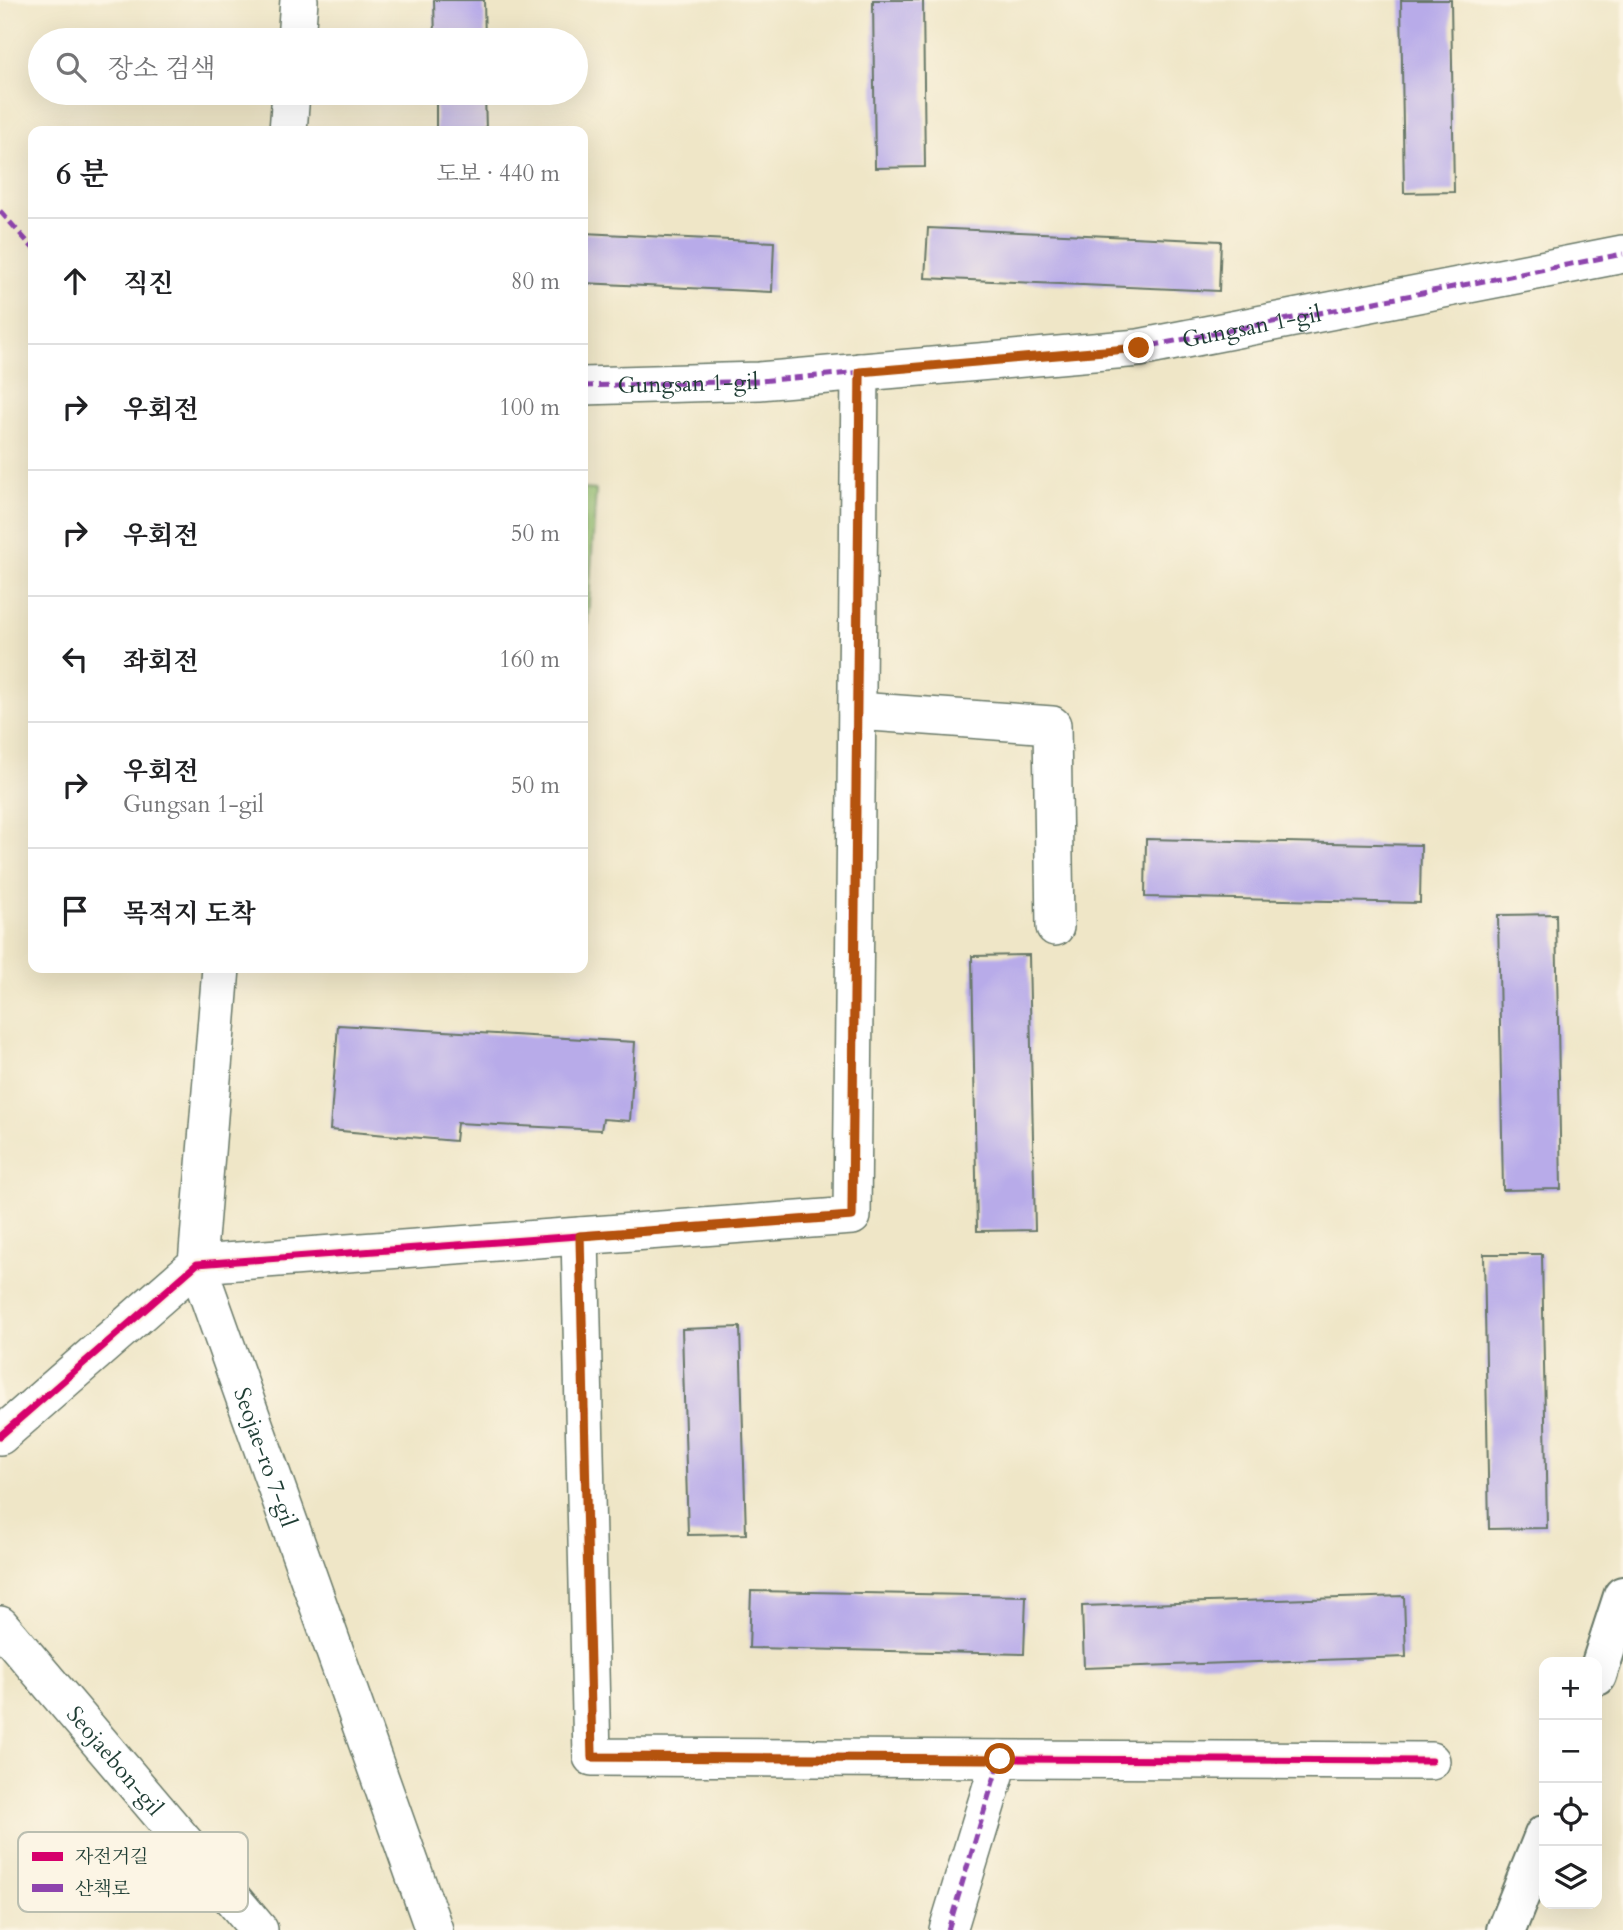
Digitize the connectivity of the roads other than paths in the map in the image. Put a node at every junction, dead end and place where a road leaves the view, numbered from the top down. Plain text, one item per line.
1 (299, 0) edge
2 (297, 28) edge
3 (290, 105) edge
4 (288, 126) edge
5 (1623, 254) edge
6 (860, 372) junction
7 (588, 386) edge
8 (857, 711) junction
9 (1055, 927) dead end
10 (220, 973) edge
11 (580, 1236) junction
12 (197, 1264) junction
13 (0, 1436) edge
14 (1623, 1596) edge
15 (0, 1625) edge
16 (1602, 1661) edge
17 (1000, 1759) junction
18 (1431, 1760) dead end
19 (176, 1832) edge
20 (1540, 1846) edge
21 (244, 1912) edge
22 (259, 1930) edge
23 (434, 1930) edge
24 (948, 1930) edge
25 (1507, 1930) edge

1 - 2 street
3 - 4 street
5 - 6 street, Gungsan 1-gil
6 - 7 street, Gungsan 1-gil
6 - 8 street
8 - 9 street
8 - 11 street
10 - 12 street, Seojae-ro 7-gil
11 - 12 street
11 - 17 street
12 - 13 street
12 - 23 street, Seojae-ro 7-gil
14 - 16 main road
15 - 19 street, Seojaebon-gil
17 - 18 street
17 - 24 street
20 - 25 main road
21 - 22 street, Seojaebon-gil

